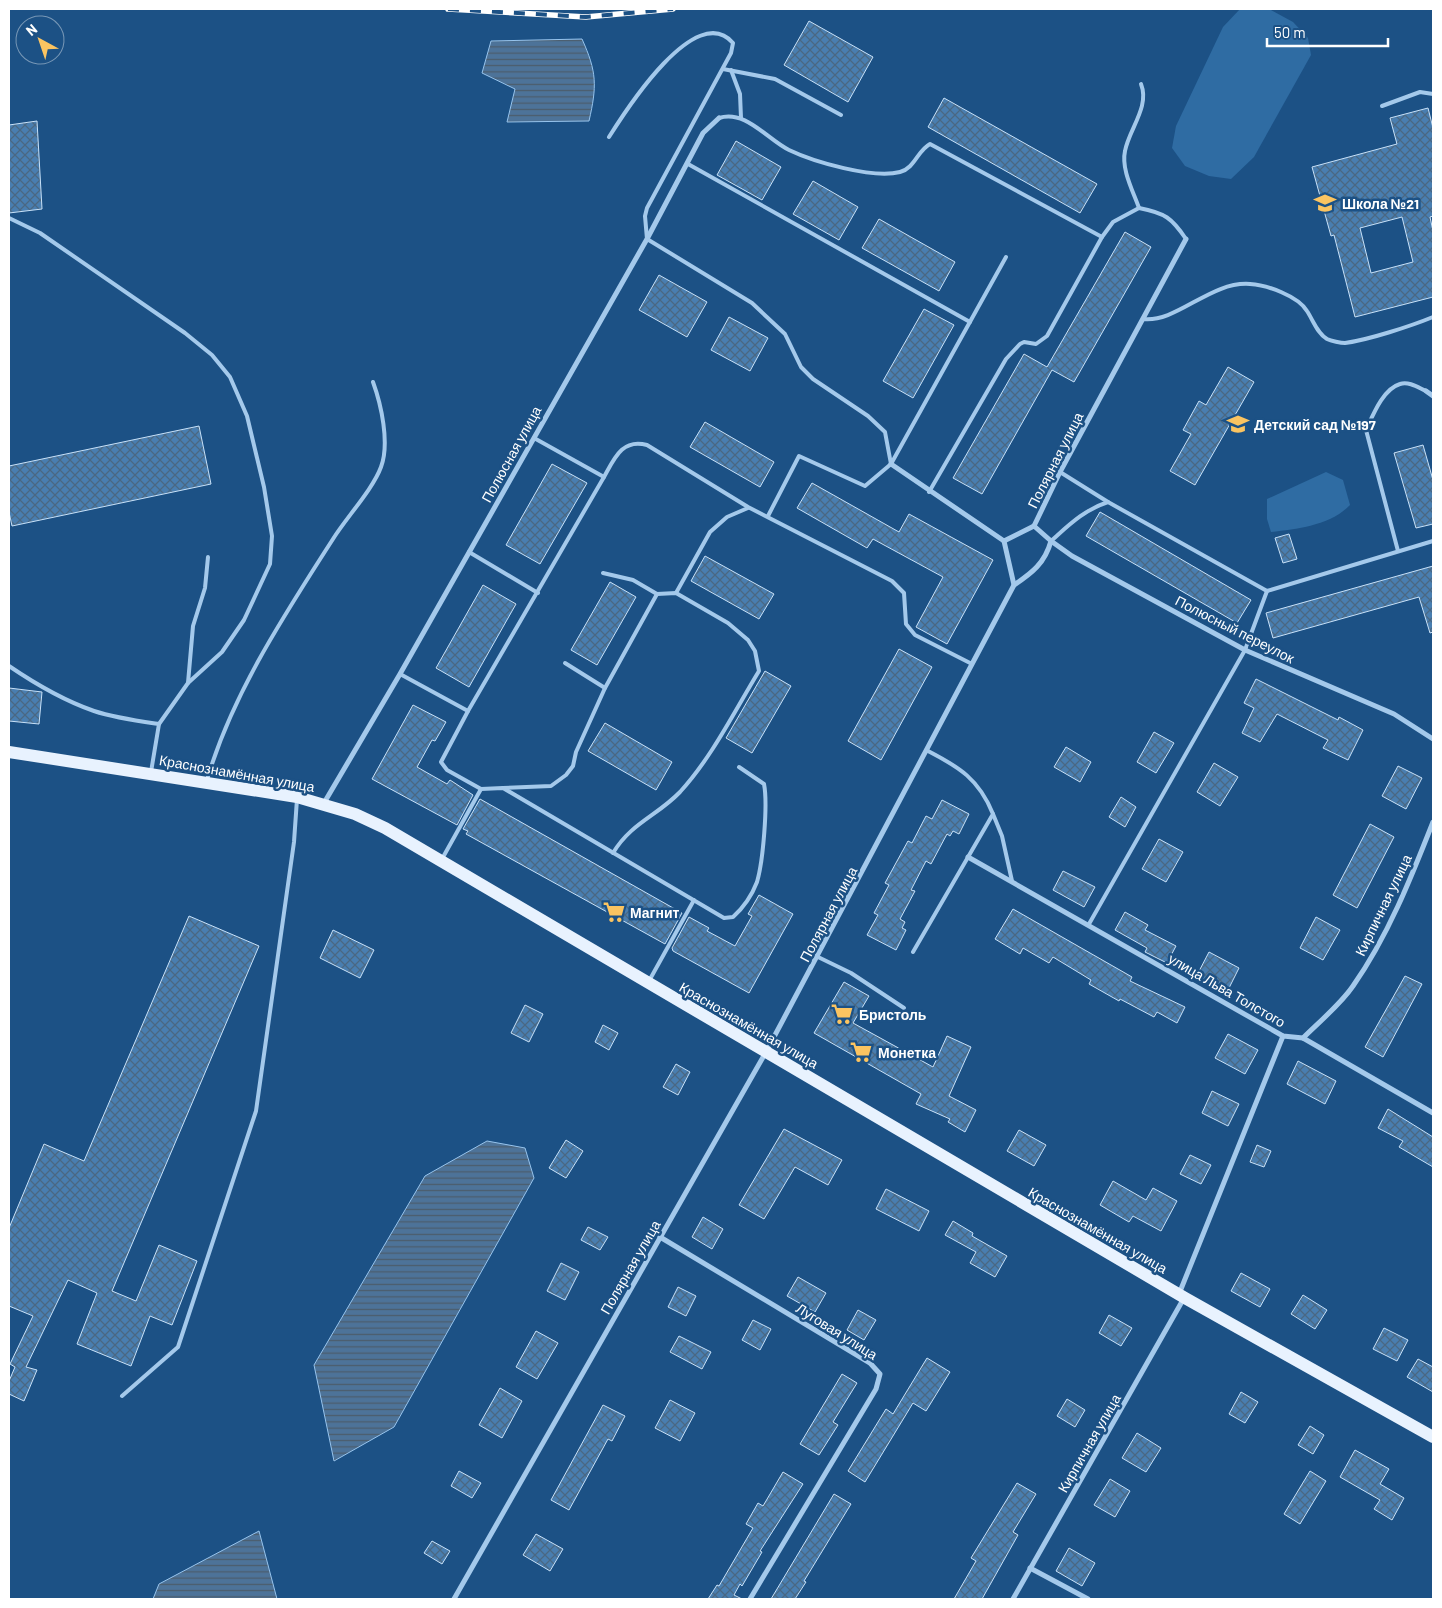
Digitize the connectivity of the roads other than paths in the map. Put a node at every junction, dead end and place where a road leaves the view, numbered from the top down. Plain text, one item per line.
1 (720, 27) dead end
2 (661, 58) dead end
3 (723, 69) junction
4 (732, 70) junction
5 (1141, 84) dead end
6 (1433, 94) edge
7 (1382, 106) dead end
8 (841, 115) dead end
9 (720, 118) joint
10 (741, 118) junction
11 (609, 137) dead end
12 (688, 164) junction
13 (1139, 208) junction
14 (9, 218) edge
15 (1102, 237) junction
16 (647, 239) junction
17 (1186, 239) joint
18 (1006, 257) dead end
19 (1433, 317) edge
20 (1143, 319) junction
21 (970, 322) junction
22 (372, 382) dead end
23 (1426, 391) joint
24 (1433, 396) edge
25 (534, 438) junction
26 (891, 464) junction
27 (1060, 472) junction
28 (604, 477) junction
29 (930, 492) junction
30 (1108, 502) junction
31 (748, 508) junction
32 (768, 516) junction
33 (1034, 526) junction
34 (1433, 540) edge
35 (1004, 541) junction
36 (1050, 542) junction
37 (1398, 551) junction
38 (469, 552) junction
39 (208, 557) dead end
40 (603, 573) dead end
41 (1014, 585) junction
42 (1267, 591) junction
43 (538, 593) junction
44 (676, 593) junction
45 (657, 594) junction
46 (1246, 650) junction
47 (565, 663) dead end
48 (972, 664) junction
49 (9, 666) edge
50 (400, 674) junction
51 (188, 683) junction
52 (605, 688) junction
53 (468, 711) junction
54 (159, 724) junction
55 (1433, 740) edge
56 (928, 751) junction
57 (9, 752) edge
58 (739, 767) dead end
59 (150, 774) junction
60 (206, 784) junction
61 (503, 788) junction
62 (481, 789) junction
63 (297, 797) junction
64 (323, 804) junction
65 (993, 814) junction
66 (1433, 822) edge
67 (613, 853) junction
68 (968, 857) junction
69 (441, 861) junction
70 (1012, 881) junction
71 (694, 900) junction
72 (1089, 924) junction
73 (913, 952) dead end
74 (818, 957) junction
75 (648, 983) junction
76 (904, 1008) dead end
77 (1283, 1036) junction
78 (1303, 1038) junction
79 (766, 1052) junction
80 (1433, 1113) edge
81 (660, 1237) junction
82 (1182, 1296) junction
83 (122, 1396) dead end
84 (1433, 1437) edge
85 (1030, 1568) junction
86 (456, 1599) edge
87 (750, 1599) edge
88 (1013, 1599) edge
89 (1088, 1599) edge

1 - 3 lane
2 - 11 lane
3 - 4 lane
3 - 16 lane
4 - 8 lane
4 - 10 lane
5 - 13 lane
6 - 7 lane
9 - 10 lane
9 - 12 street, Полюсная улица
10 - 15 lane
12 - 16 street, Полюсная улица
12 - 21 lane
13 - 15 lane
13 - 17 lane
14 - 51 lane
15 - 29 lane
16 - 25 street, Полюсная улица
16 - 26 lane
17 - 20 street, Полярная улица
18 - 21 lane
19 - 20 lane
20 - 27 street, Полярная улица
21 - 26 lane
22 - 60 lane
23 - 24 street
23 - 37 lane
25 - 28 lane
25 - 38 street, Полюсная улица
26 - 29 street
26 - 32 lane
27 - 30 lane
27 - 33 street, Полярная улица
28 - 31 lane
28 - 43 lane
29 - 35 street
30 - 36 lane
30 - 42 lane
31 - 32 lane
31 - 44 lane
32 - 48 lane
33 - 35 street, Полярная улица
33 - 36 street, Полюсный переулок
34 - 37 lane
35 - 41 street
36 - 41 street
36 - 46 street, Полюсный переулок
37 - 42 lane
38 - 43 lane
38 - 50 street, Полюсная улица
39 - 51 lane
40 - 45 lane
41 - 48 street, Полярная улица
42 - 46 lane
43 - 53 lane
44 - 45 lane
44 - 67 lane
45 - 52 lane
46 - 55 street, Полюсный переулок
46 - 72 lane
47 - 52 lane
48 - 56 street, Полярная улица
49 - 54 lane
50 - 53 lane
50 - 64 street, Полюсная улица
51 - 54 lane
52 - 61 lane
53 - 62 lane
54 - 59 lane
56 - 65 lane
56 - 74 street, Полярная улица
57 - 59 main road, Краснознамённая улица
58 - 71 lane
59 - 60 main road, Краснознамённая улица
60 - 63 main road, Краснознамённая улица
61 - 62 lane
61 - 67 lane
62 - 69 lane
63 - 64 main road, Краснознамённая улица
63 - 83 lane
64 - 69 main road, Краснознамённая улица
65 - 68 lane
65 - 70 lane
66 - 78 street, Кирпичная улица
67 - 71 lane
68 - 70 street, улица Льва Толстого
68 - 73 lane
69 - 75 main road, Краснознамённая улица
70 - 72 street, улица Льва Толстого
71 - 75 lane
72 - 77 street, улица Льва Толстого
74 - 76 lane
74 - 79 street, Полярная улица
75 - 79 main road, Краснознамённая улица
77 - 78 street, улица Льва Толстого
77 - 82 street, Кирпичная улица
78 - 80 street, улица Льва Толстого
79 - 81 street, Полярная улица
79 - 82 main road, Краснознамённая улица
81 - 86 street, Полярная улица
81 - 87 street, Луговая улица
82 - 84 main road, Краснознамённая улица
82 - 85 street, Кирпичная улица
85 - 88 street, Кирпичная улица
85 - 89 street

